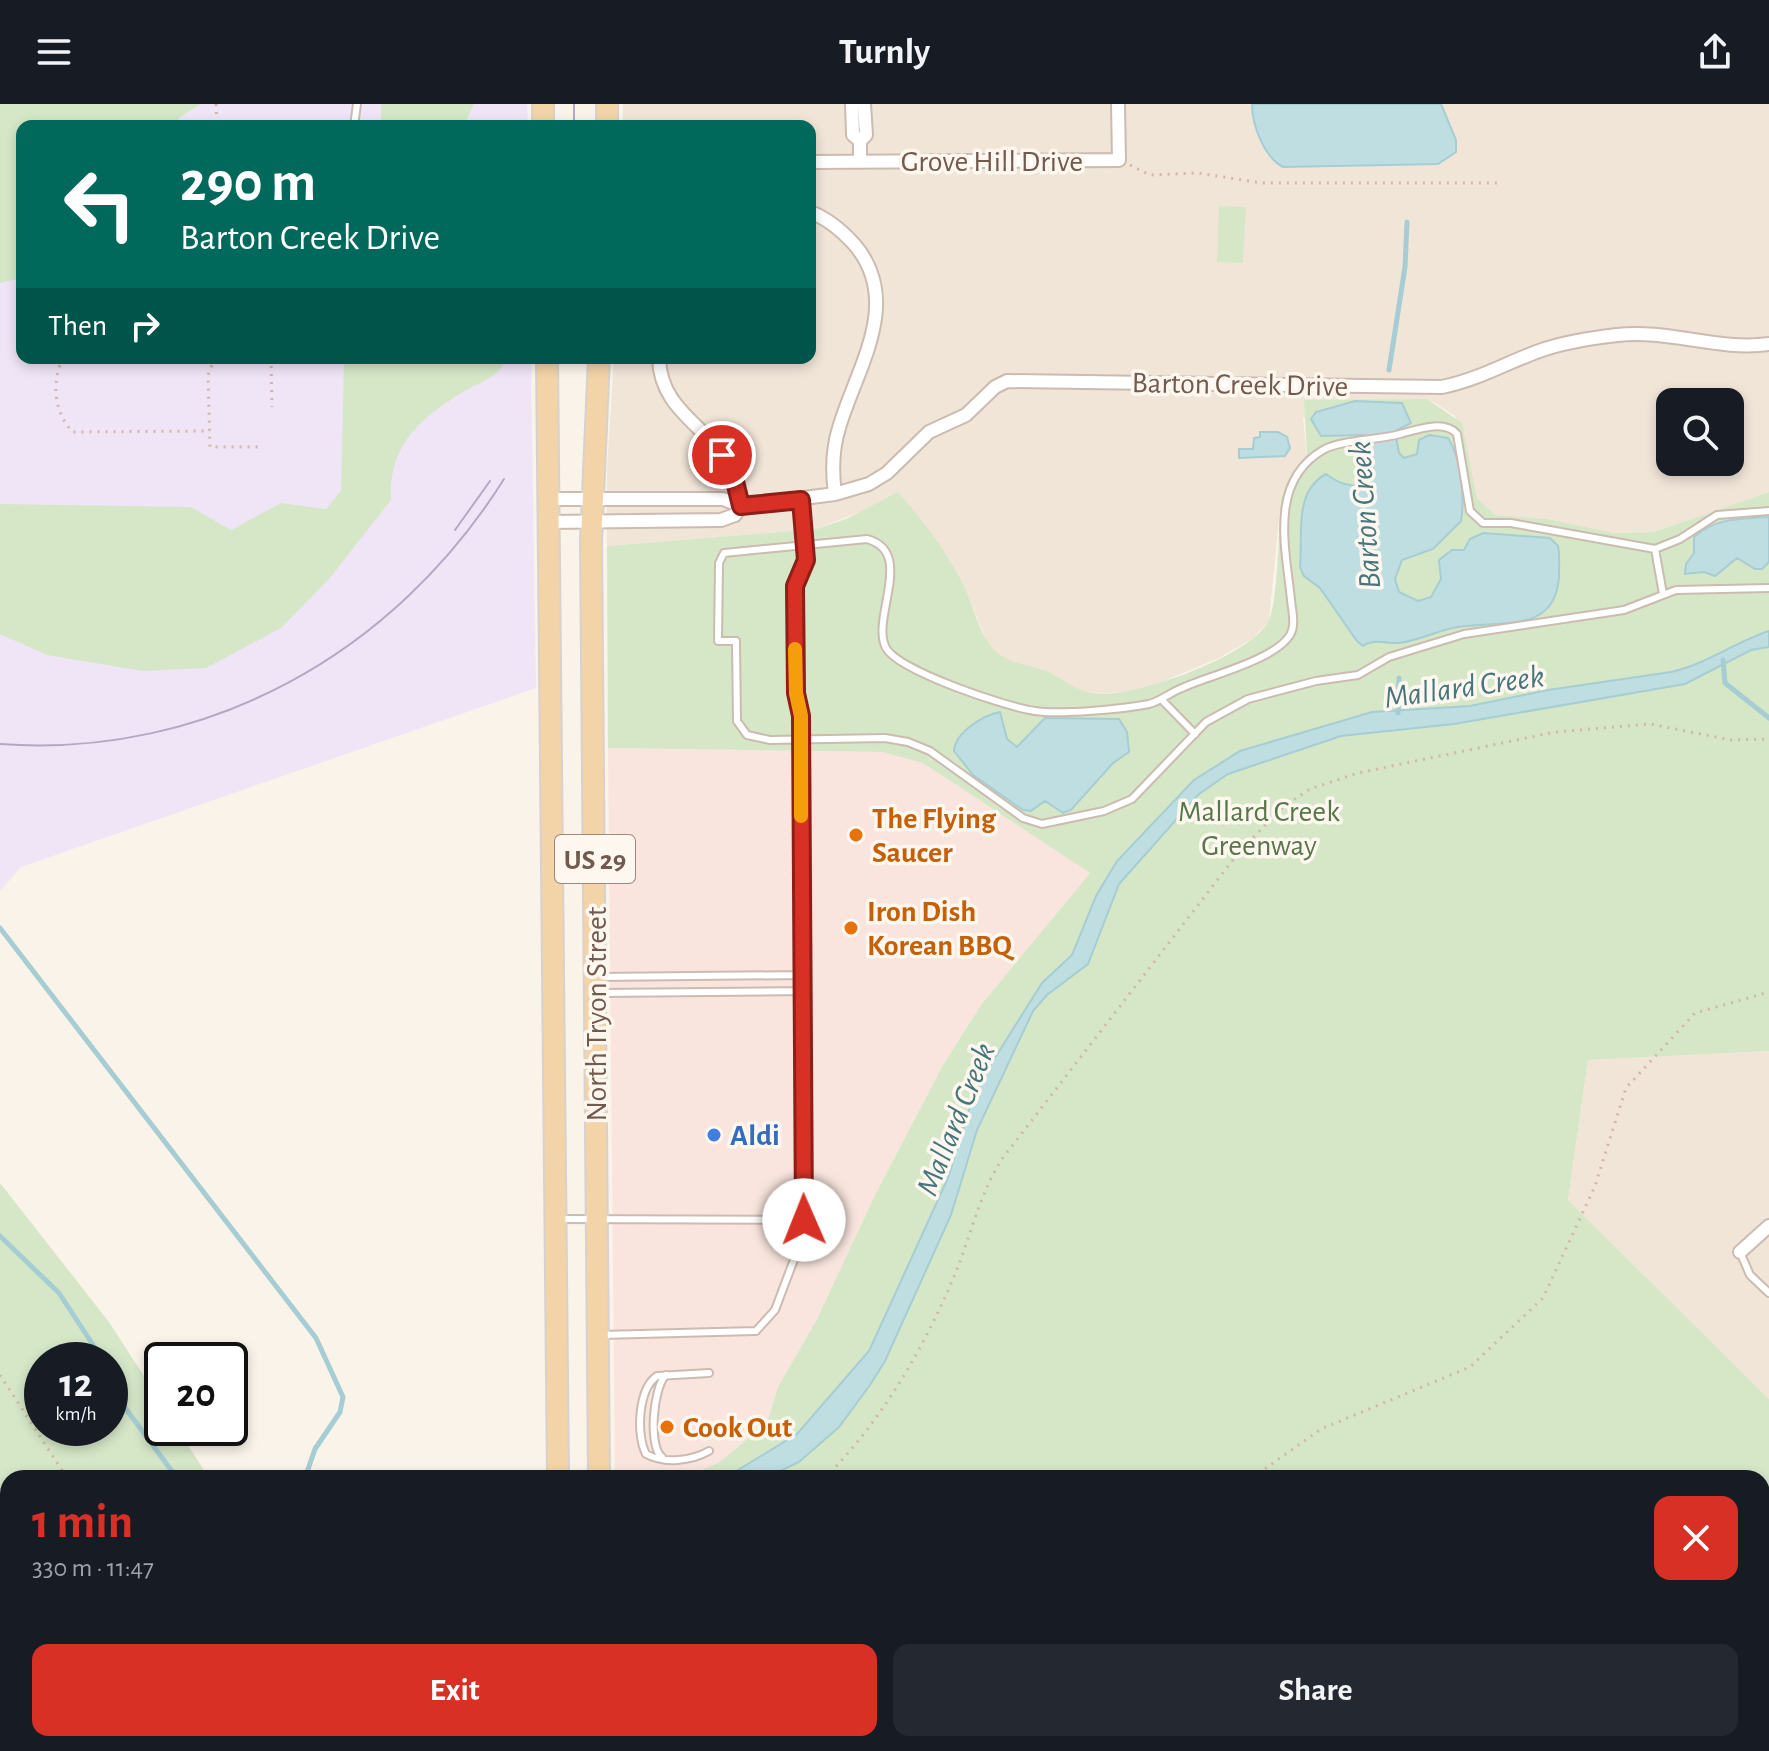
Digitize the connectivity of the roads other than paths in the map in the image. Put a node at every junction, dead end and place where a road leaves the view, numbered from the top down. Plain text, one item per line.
1 (852, 104) edge
2 (864, 104) edge
3 (1118, 104) edge
4 (860, 141) junction
5 (860, 161) junction
6 (816, 162) edge
7 (816, 215) edge
8 (1769, 344) edge
9 (547, 364) edge
10 (599, 364) edge
11 (660, 364) edge
12 (835, 494) junction
13 (550, 499) junction
14 (591, 499) junction
15 (801, 500) junction
16 (741, 506) junction
17 (1769, 511) edge
18 (591, 521) junction
19 (551, 522) junction
20 (806, 546) junction
21 (1655, 549) junction
22 (1769, 588) edge
23 (1663, 594) junction
24 (1161, 699) junction
25 (1195, 734) junction
26 (801, 741) junction
27 (802, 975) junction
28 (597, 985) junction
29 (802, 991) junction
30 (596, 1218) junction
31 (557, 1219) junction
32 (804, 1220) junction
33 (1769, 1226) edge
34 (1740, 1252) joint
35 (1769, 1293) edge
36 (597, 1335) junction
37 (709, 1373) dead end
38 (669, 1374) junction
39 (709, 1451) dead end
40 (670, 1459) junction
41 (558, 1470) edge
42 (599, 1470) edge

1 - 4 street
2 - 4 street
3 - 5 street, Grove Hill Drive
4 - 5 street
5 - 6 street, Grove Hill Drive
7 - 12 street
8 - 12 street, Barton Creek Drive
9 - 13 main road, North Tryon Street / US 29
10 - 14 main road, North Tryon Street / US 29
11 - 16 street
12 - 15 street, Barton Creek Drive
13 - 14 street, Barton Creek Drive
13 - 19 main road, North Tryon Street / US 29
14 - 16 street, Barton Creek Drive
14 - 18 main road, North Tryon Street / US 29
15 - 16 street, Barton Creek Drive
15 - 20 lane
16 - 18 street, Barton Creek Drive
17 - 21 lane
18 - 19 street, Barton Creek Drive
18 - 28 main road, North Tryon Street / US 29
19 - 31 main road, North Tryon Street / US 29
20 - 24 lane
20 - 26 lane
20 - 26 lane
21 - 23 lane
21 - 24 lane
22 - 23 lane
23 - 25 lane
24 - 25 lane
25 - 26 lane
26 - 27 lane
27 - 28 lane
27 - 29 lane
28 - 29 lane
28 - 30 main road, North Tryon Street / US 29
29 - 32 lane
30 - 31 lane
30 - 32 lane
30 - 36 main road, North Tryon Street / US 29
31 - 41 main road, North Tryon Street / US 29
32 - 36 lane
33 - 34 street
34 - 35 lane
36 - 42 main road, North Tryon Street / US 29
37 - 38 lane
38 - 40 lane
38 - 40 lane
39 - 40 lane

